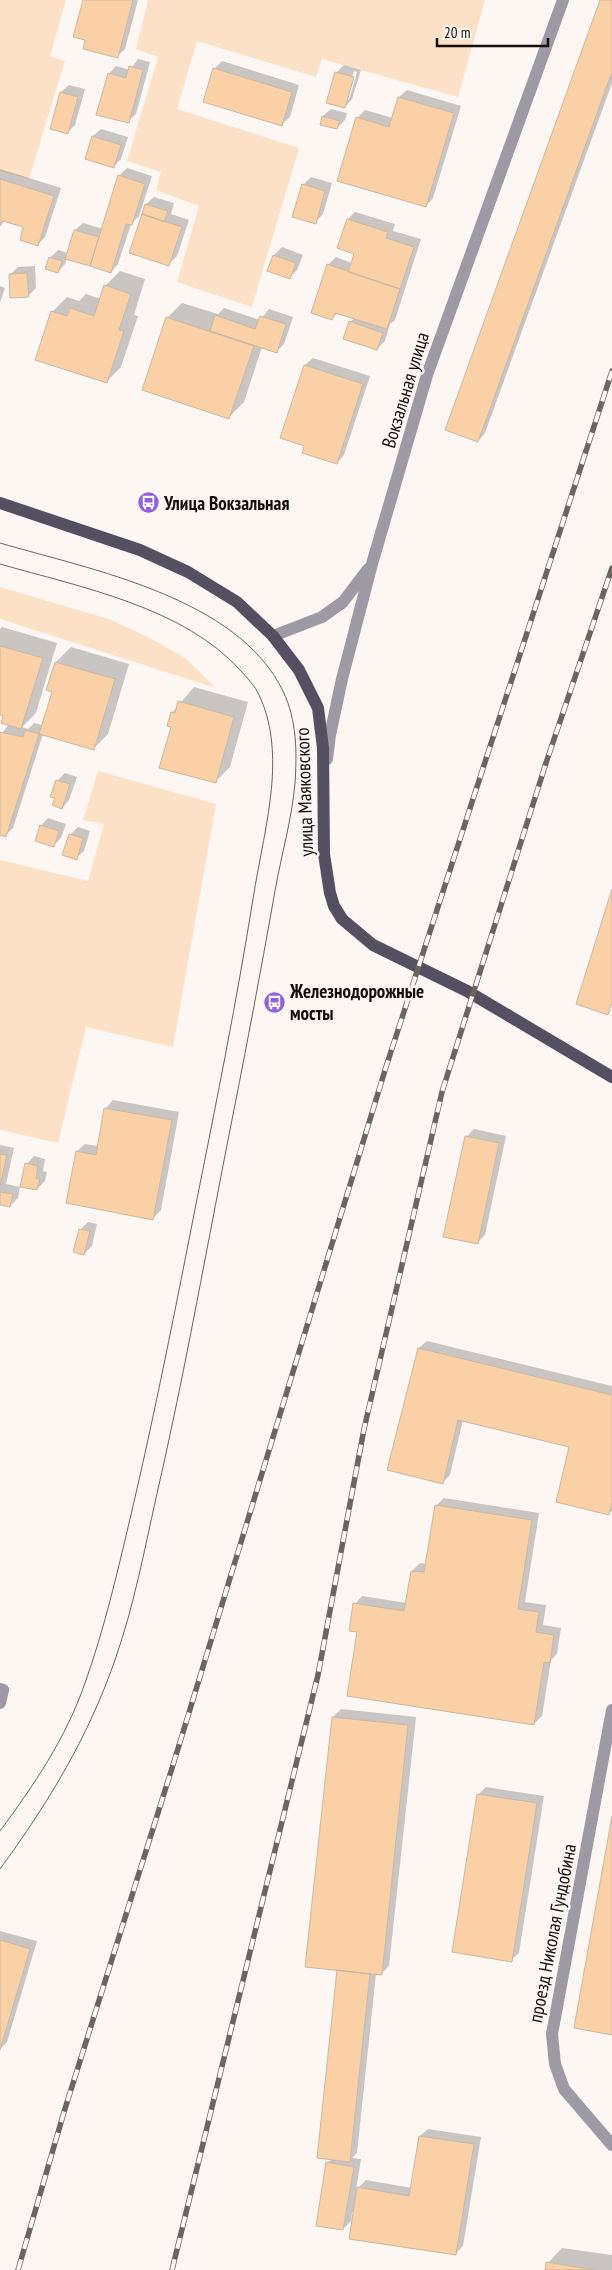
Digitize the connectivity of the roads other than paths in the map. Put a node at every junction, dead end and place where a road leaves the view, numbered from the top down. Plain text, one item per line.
1 (563, 0) edge
2 (0, 503) edge
3 (372, 564) junction
4 (273, 636) junction
5 (322, 802) junction
6 (612, 1078) edge
7 (2, 1690) edge
8 (0, 1703) edge
9 (612, 1710) edge
10 (612, 2145) edge

1 - 3 street, Вокзальная улица
2 - 4 main road, улица Маяковского
3 - 4 street
3 - 5 street, Вокзальная улица
4 - 5 main road, улица Маяковского
5 - 6 main road, улица Маяковского
7 - 8 street
9 - 10 street, проезд Николая Гундобина

